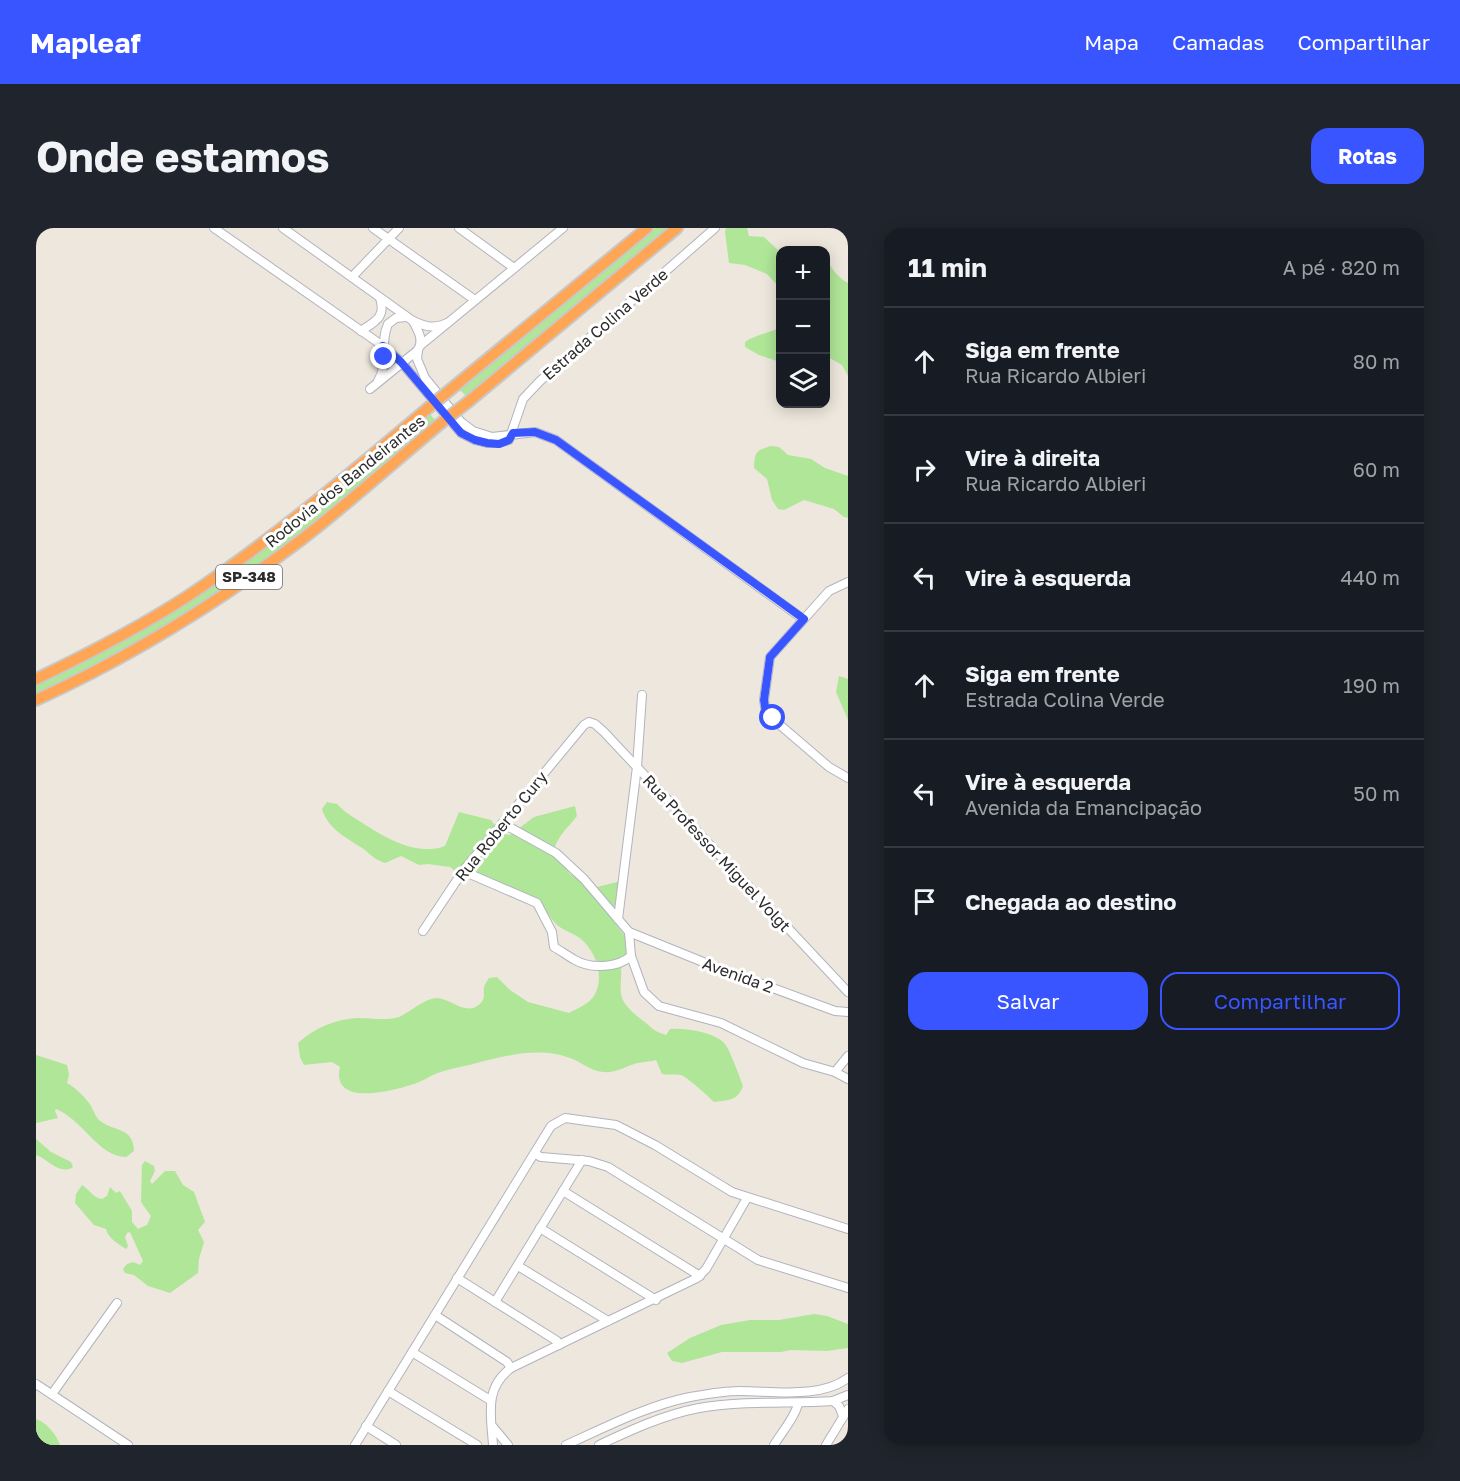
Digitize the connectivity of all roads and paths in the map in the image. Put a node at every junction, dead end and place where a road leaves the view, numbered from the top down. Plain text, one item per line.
1 (214, 228) edge
2 (283, 228) edge
3 (374, 228) edge
4 (399, 228) edge
5 (459, 228) edge
6 (647, 228) edge
7 (677, 228) edge
8 (715, 228) edge
9 (557, 230) edge
10 (388, 238) junction
11 (514, 268) junction
12 (352, 277) junction
13 (380, 297) junction
14 (475, 300) junction
15 (409, 319) junction
16 (447, 323) junction
17 (361, 331) junction
18 (383, 346) junction
19 (419, 347) junction
20 (401, 362) junction
21 (378, 383) junction
22 (370, 389) dead end
23 (513, 433) junction
24 (848, 582) edge
25 (804, 619) junction
26 (36, 679) edge
27 (642, 694) dead end
28 (36, 700) edge
29 (584, 725) joint
30 (637, 767) junction
31 (848, 778) edge
32 (502, 823) junction
33 (463, 871) junction
34 (618, 919) junction
35 (423, 931) dead end
36 (630, 932) junction
37 (631, 956) junction
38 (848, 992) edge
39 (848, 1012) edge
40 (848, 1056) edge
41 (835, 1072) junction
42 (848, 1079) edge
43 (534, 1155) junction
44 (582, 1160) junction
45 (563, 1191) junction
46 (747, 1198) junction
47 (540, 1228) junction
48 (848, 1229) edge
49 (723, 1239) junction
50 (518, 1266) junction
51 (700, 1276) junction
52 (457, 1278) junction
53 (848, 1288) edge
54 (656, 1300) junction
55 (495, 1302) junction
56 (117, 1303) dead end
57 (435, 1315) junction
58 (608, 1321) junction
59 (559, 1345) junction
60 (412, 1352) junction
61 (512, 1368) junction
62 (848, 1378) edge
63 (36, 1384) edge
64 (388, 1390) junction
65 (52, 1394) junction
66 (848, 1395) edge
67 (490, 1400) junction
68 (833, 1401) junction
69 (782, 1404) junction
70 (798, 1404) junction
71 (848, 1409) edge
72 (843, 1416) junction
73 (789, 1420) junction
74 (366, 1426) junction
75 (492, 1426) junction
76 (492, 1442) edge
77 (475, 1443) edge
78 (128, 1445) edge
79 (355, 1445) edge
80 (396, 1445) edge
81 (508, 1445) edge
82 (566, 1445) edge
83 (598, 1445) edge
84 (774, 1445) edge
85 (826, 1445) edge

1 - 17 street
2 - 12 street
3 - 10 street
4 - 10 street
5 - 11 street
6 - 26 highway, Rodovia dos Bandeirantes / SP-348, bridge
7 - 28 highway, Rodovia dos Bandeirantes / SP-348, bridge
8 - 23 street, Estrada Colina Verde
9 - 11 street
10 - 12 street
10 - 14 street
11 - 14 street
12 - 13 street
13 - 15 street
13 - 17 street
14 - 16 street
15 - 16 street
15 - 18 street
15 - 19 street
16 - 19 street
17 - 18 street
18 - 20 street
18 - 21 street
19 - 20 street
19 - 23 street
20 - 21 street
20 - 23 street
21 - 22 street
23 - 25 street
24 - 25 street
25 - 31 street
27 - 30 street
29 - 30 street, Rua Professor Miguel Volgt
29 - 32 street, Rua Roberto Cury
30 - 34 street
30 - 38 street, Rua Professor Miguel Volgt
32 - 33 street, Rua Roberto Cury
32 - 34 street
33 - 35 street, Rua Roberto Cury
33 - 37 street
34 - 36 street
36 - 37 street
36 - 39 street, Avenida 2
37 - 41 street
40 - 41 street
41 - 42 street
43 - 44 street
43 - 46 street
43 - 52 street
44 - 45 street
44 - 49 street
45 - 47 street
45 - 51 street
46 - 48 street
46 - 49 street
47 - 50 street
47 - 54 street
49 - 51 street
49 - 53 street
50 - 55 street
50 - 58 street
51 - 54 street
52 - 55 street
52 - 57 street
54 - 58 street
55 - 59 street
56 - 65 street
57 - 60 street
57 - 61 street
58 - 59 street
59 - 61 street
60 - 64 street
60 - 67 street
61 - 67 street
62 - 82 street
63 - 65 street
64 - 74 street
64 - 77 street
65 - 78 street
66 - 68 street
67 - 75 street
68 - 70 street
68 - 72 street
69 - 70 street
69 - 73 street
69 - 83 street
70 - 73 street
71 - 72 street
72 - 85 street
73 - 84 street
74 - 79 street
74 - 80 street
75 - 76 street
75 - 81 street
76 - 77 street

